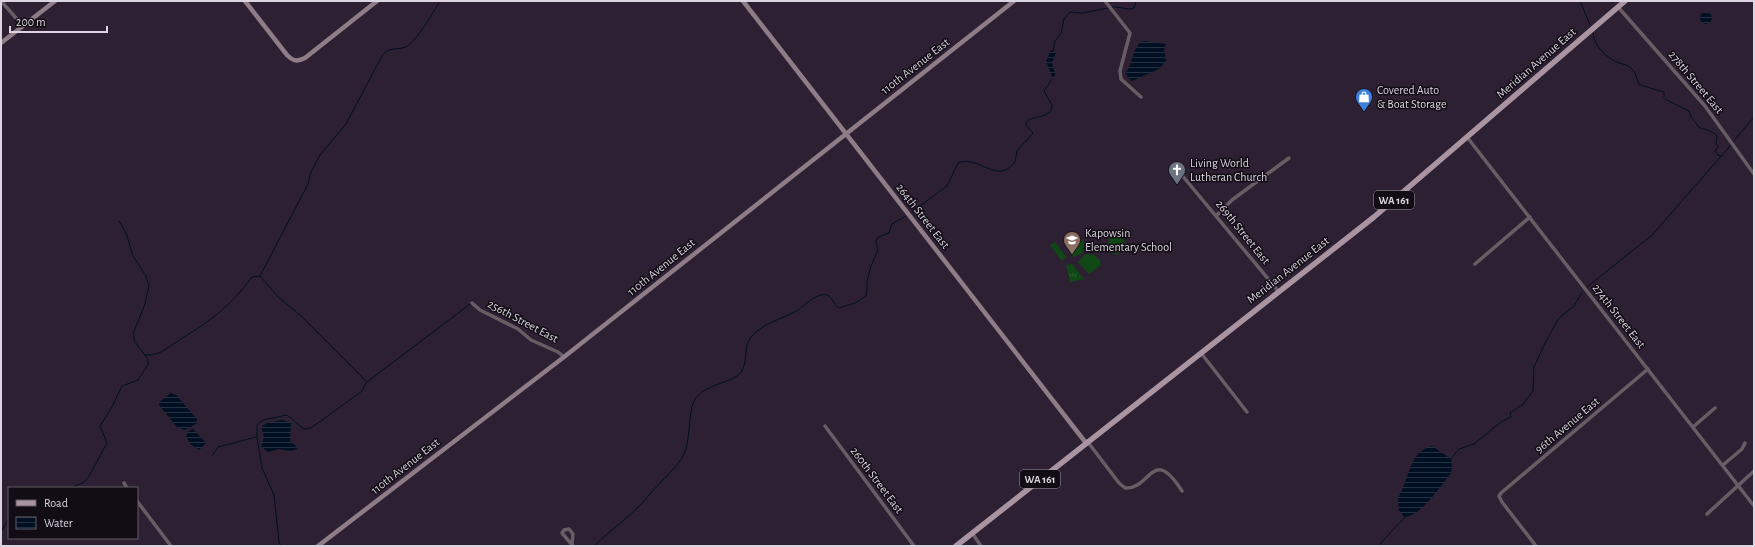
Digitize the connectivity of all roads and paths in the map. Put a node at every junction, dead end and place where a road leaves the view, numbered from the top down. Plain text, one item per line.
1 (2, 1) edge
2 (55, 1) edge
3 (245, 1) edge
4 (377, 1) edge
5 (743, 1) edge
6 (1014, 1) edge
7 (1105, 1) edge
8 (1625, 1) edge
9 (1618, 7) junction
10 (23, 26) junction
11 (1, 43) edge
12 (1141, 98) dead end
13 (846, 133) junction
14 (1467, 137) junction
15 (1289, 158) dead end
16 (1176, 168) dead end
17 (1754, 174) edge
18 (1217, 215) junction
19 (1530, 217) junction
20 (1475, 264) dead end
21 (1278, 292) junction
22 (472, 303) dead end
23 (1201, 353) junction
24 (564, 357) junction
25 (1648, 369) junction
26 (1715, 408) dead end
27 (1247, 412) dead end
28 (825, 426) dead end
29 (1693, 427) junction
30 (1087, 442) junction
31 (1745, 443) dead end
32 (1723, 465) junction
33 (1754, 471) edge
34 (124, 483) dead end
35 (1738, 485) junction
36 (126, 487) edge
37 (1182, 491) dead end
38 (138, 502) edge
39 (1754, 506) edge
40 (1707, 514) dead end
41 (972, 533) junction
42 (171, 546) edge
43 (318, 546) edge
44 (914, 546) edge
45 (956, 546) edge
46 (981, 546) edge
47 (1536, 546) edge

1 - 10 street
2 - 10 street
3 - 4 street
5 - 13 street, 264th Street East
6 - 13 street, 110th Avenue East
7 - 12 street
8 - 9 main road, Meridian Avenue East / WA 161
9 - 14 main road, Meridian Avenue East / WA 161
9 - 17 street, 278th Street East
10 - 11 street
13 - 24 street, 110th Avenue East
13 - 30 street, 264th Street East
14 - 19 street, 274th Street East
14 - 21 main road, Meridian Avenue East / WA 161
15 - 18 street
16 - 18 street, 269th Street East
18 - 21 street, 269th Street East
19 - 20 street
19 - 25 street, 274th Street East
21 - 23 main road, Meridian Avenue East / WA 161
22 - 24 street, 256th Street East
23 - 27 street
23 - 30 main road, Meridian Avenue East / WA 161
24 - 43 street, 110th Avenue East
25 - 29 street, 274th Street East
25 - 47 street, 96th Avenue East
26 - 29 street
28 - 44 street, 260th Street East
29 - 32 street, 274th Street East
30 - 37 street
30 - 41 main road, Meridian Avenue East / WA 161
31 - 32 street
32 - 35 street, 274th Street East
33 - 35 street
34 - 36 street
35 - 39 street, 274th Street East
35 - 40 street
38 - 42 street
41 - 45 main road, Meridian Avenue East / WA 161
41 - 46 street

